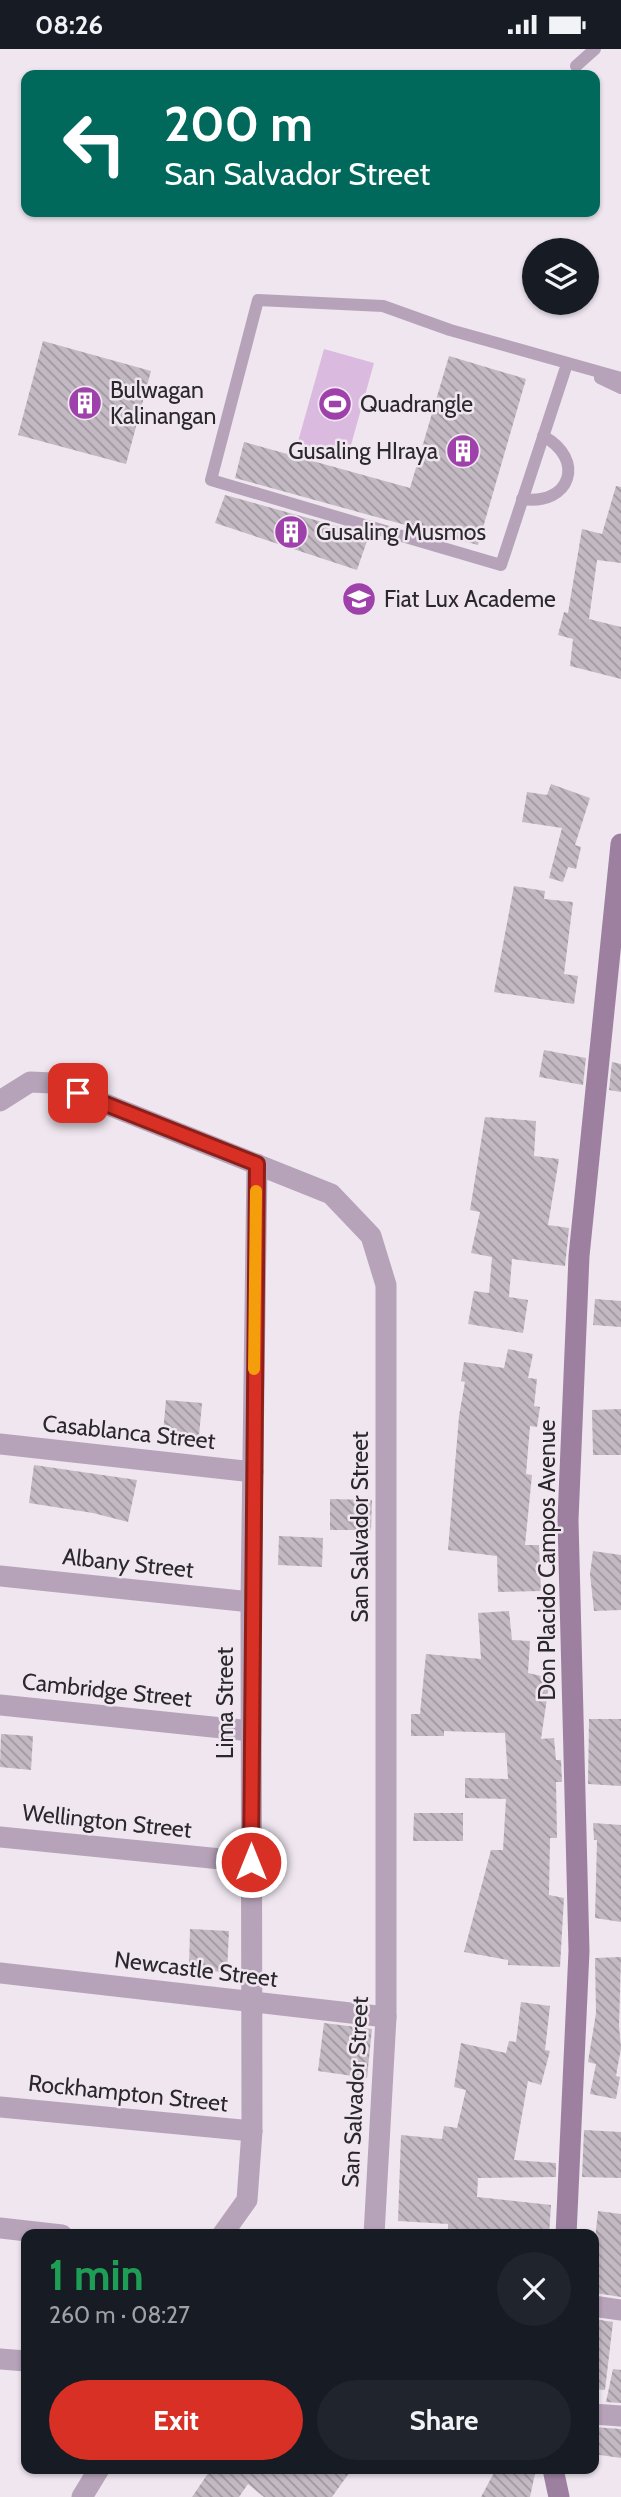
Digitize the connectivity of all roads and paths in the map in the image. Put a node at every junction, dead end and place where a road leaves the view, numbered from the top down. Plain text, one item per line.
1 (595, 49) edge
2 (576, 66) dead end
3 (567, 364) junction
4 (621, 378) edge
5 (621, 388) edge
6 (543, 436) junction
7 (523, 499) junction
8 (621, 844) edge
9 (0, 1101) edge
10 (257, 1164) junction
11 (0, 1444) edge
12 (253, 1472) junction
13 (0, 1576) edge
14 (251, 1601) junction
15 (0, 1705) edge
16 (251, 1731) junction
17 (0, 1837) edge
18 (251, 1862) junction
19 (0, 1973) edge
20 (251, 2002) junction
21 (386, 2017) junction
22 (0, 2106) edge
23 (252, 2131) junction
24 (0, 2228) edge
25 (226, 2229) edge
26 (374, 2229) edge
27 (566, 2229) edge
28 (21, 2230) edge
29 (599, 2307) edge
30 (621, 2310) edge
31 (0, 2359) edge
32 (21, 2361) edge
33 (599, 2414) edge
34 (621, 2416) edge
35 (97, 2474) edge
36 (554, 2474) edge
37 (88, 2496) edge
38 (559, 2497) edge

1 - 2 lane
3 - 4 lane
3 - 5 lane
3 - 6 lane
3 - 7 lane
6 - 7 lane
6 - 7 lane
8 - 27 main road, Don Placido Campos Avenue
9 - 10 street, San Salvador Street
10 - 12 street, Lima Street
10 - 21 street, San Salvador Street
11 - 12 street, Casablanca Street
12 - 14 street, Lima Street
13 - 14 street, Albany Street
14 - 16 street, Lima Street
15 - 16 street, Cambridge Street
16 - 18 street, Lima Street
17 - 18 street, Wellington Street
18 - 20 street, Lima Street
19 - 20 street, Newcastle Street
20 - 21 street, Newcastle Street
20 - 23 street, Lima Street
21 - 26 street, San Salvador Street
22 - 23 street, Rockhampton Street
23 - 25 street, Lima Street
24 - 28 street
29 - 30 street
31 - 32 street
33 - 34 street
35 - 37 street
36 - 38 main road

